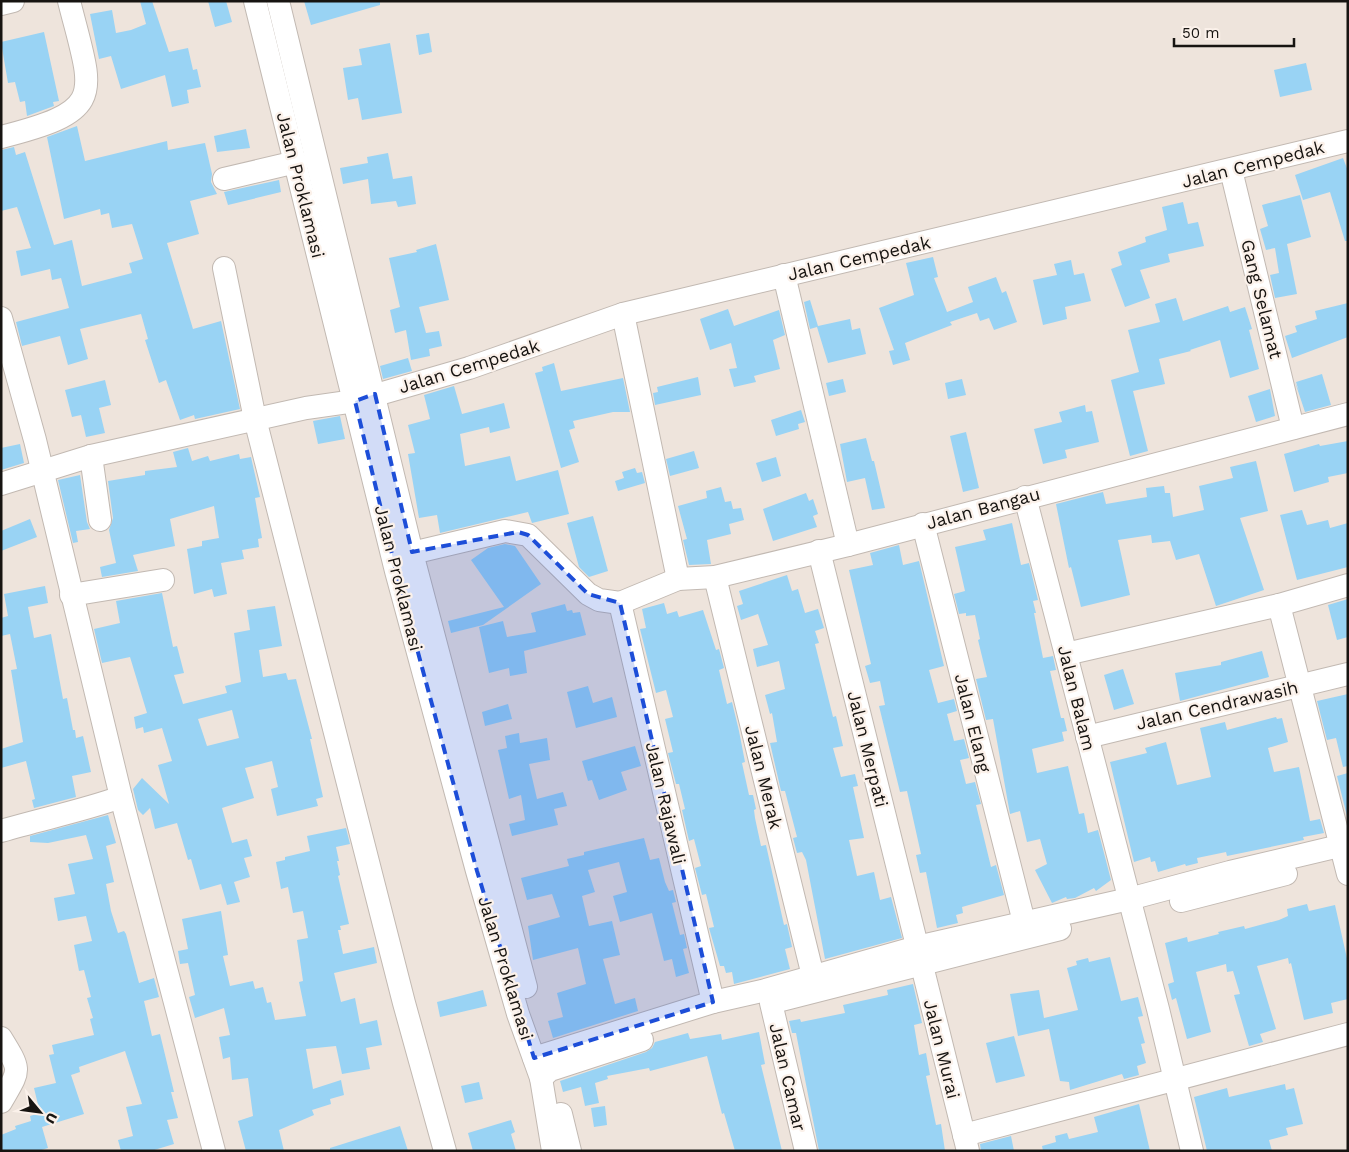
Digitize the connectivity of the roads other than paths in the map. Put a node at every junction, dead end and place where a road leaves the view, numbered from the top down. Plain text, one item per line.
1 (14, 1) edge
2 (69, 1) edge
3 (255, 1) edge
4 (278, 1) edge
5 (1, 4) edge
6 (1, 137) edge
7 (1348, 141) edge
8 (296, 162) junction
9 (1231, 170) junction
10 (224, 180) dead end
11 (224, 268) dead end
12 (784, 276) junction
13 (623, 314) junction
14 (1, 318) edge
15 (365, 398) junction
16 (1348, 414) edge
17 (255, 420) junction
18 (1293, 428) junction
19 (91, 456) junction
20 (42, 472) junction
21 (1, 484) edge
22 (1025, 497) junction
23 (100, 520) dead end
24 (923, 524) junction
25 (848, 545) junction
26 (819, 551) junction
27 (412, 553) junction
28 (715, 577) junction
29 (678, 579) junction
30 (164, 580) dead end
31 (1348, 585) edge
32 (71, 594) junction
33 (620, 603) junction
34 (1279, 605) junction
35 (1066, 654) junction
36 (1348, 674) edge
37 (1300, 686) junction
38 (1087, 736) junction
39 (121, 797) junction
40 (1, 831) edge
41 (1346, 856) edge
42 (1130, 906) junction
43 (1024, 922) junction
44 (919, 956) junction
45 (814, 976) junction
46 (713, 1002) junction
47 (771, 1003) junction
48 (1348, 1034) edge
49 (1, 1038) edge
50 (542, 1065) junction
51 (1174, 1081) junction
52 (1, 1102) edge
53 (966, 1143) edge
54 (214, 1151) edge
55 (445, 1151) edge
56 (553, 1151) edge
57 (570, 1151) edge
58 (806, 1151) edge
59 (1192, 1151) edge

1 - 5 street
2 - 6 street
3 - 8 street, Jalan Proklamasi
4 - 15 street, Jalan Proklamasi
7 - 9 street, Jalan Cempedak
8 - 10 street
8 - 15 street, Jalan Proklamasi
9 - 12 street, Jalan Cempedak
9 - 18 street, Gang Selamat
11 - 17 street
12 - 13 street, Jalan Cempedak
12 - 25 street
13 - 15 street, Jalan Cempedak
13 - 29 street
14 - 20 street
15 - 17 street, Jalan Cempedak
15 - 27 street, Jalan Proklamasi
15 - 50 street, Jalan Proklamasi
16 - 18 street, Jalan Bangau
17 - 19 street, Jalan Cempedak
17 - 55 street
18 - 22 street, Jalan Bangau
19 - 20 street, Jalan Cempedak
19 - 23 street
20 - 21 street, Jalan Cempedak
20 - 32 street
22 - 24 street, Jalan Bangau
22 - 35 street, Jalan Balam
24 - 25 street, Jalan Bangau
24 - 43 street, Jalan Elang
25 - 26 street, Jalan Bangau
26 - 28 street, Jalan Bangau
26 - 44 street, Jalan Merpati
27 - 33 street
27 - 50 street, Jalan Proklamasi
28 - 29 street, Jalan Bangau
28 - 45 street, Jalan Merak
29 - 33 street, Jalan Bangau
30 - 32 street
31 - 34 street
32 - 39 street
33 - 46 street, Jalan Rajawali
34 - 35 street
34 - 37 street
35 - 38 street, Jalan Balam
36 - 37 street, Jalan Cendrawasih
37 - 38 street, Jalan Cendrawasih
37 - 41 street
38 - 42 street, Jalan Balam
39 - 40 street
39 - 54 street
41 - 42 street
42 - 43 street
42 - 44 street
42 - 51 street, Jalan Balam
43 - 44 street
44 - 45 street
44 - 47 street
44 - 53 street, Jalan Murai
45 - 46 street
46 - 50 street
47 - 50 street
47 - 58 street, Jalan Camar
48 - 51 street
49 - 52 street
50 - 56 street, Jalan Proklamasi
50 - 57 street, Jalan Proklamasi
51 - 53 street
51 - 59 street, Jalan Balam

